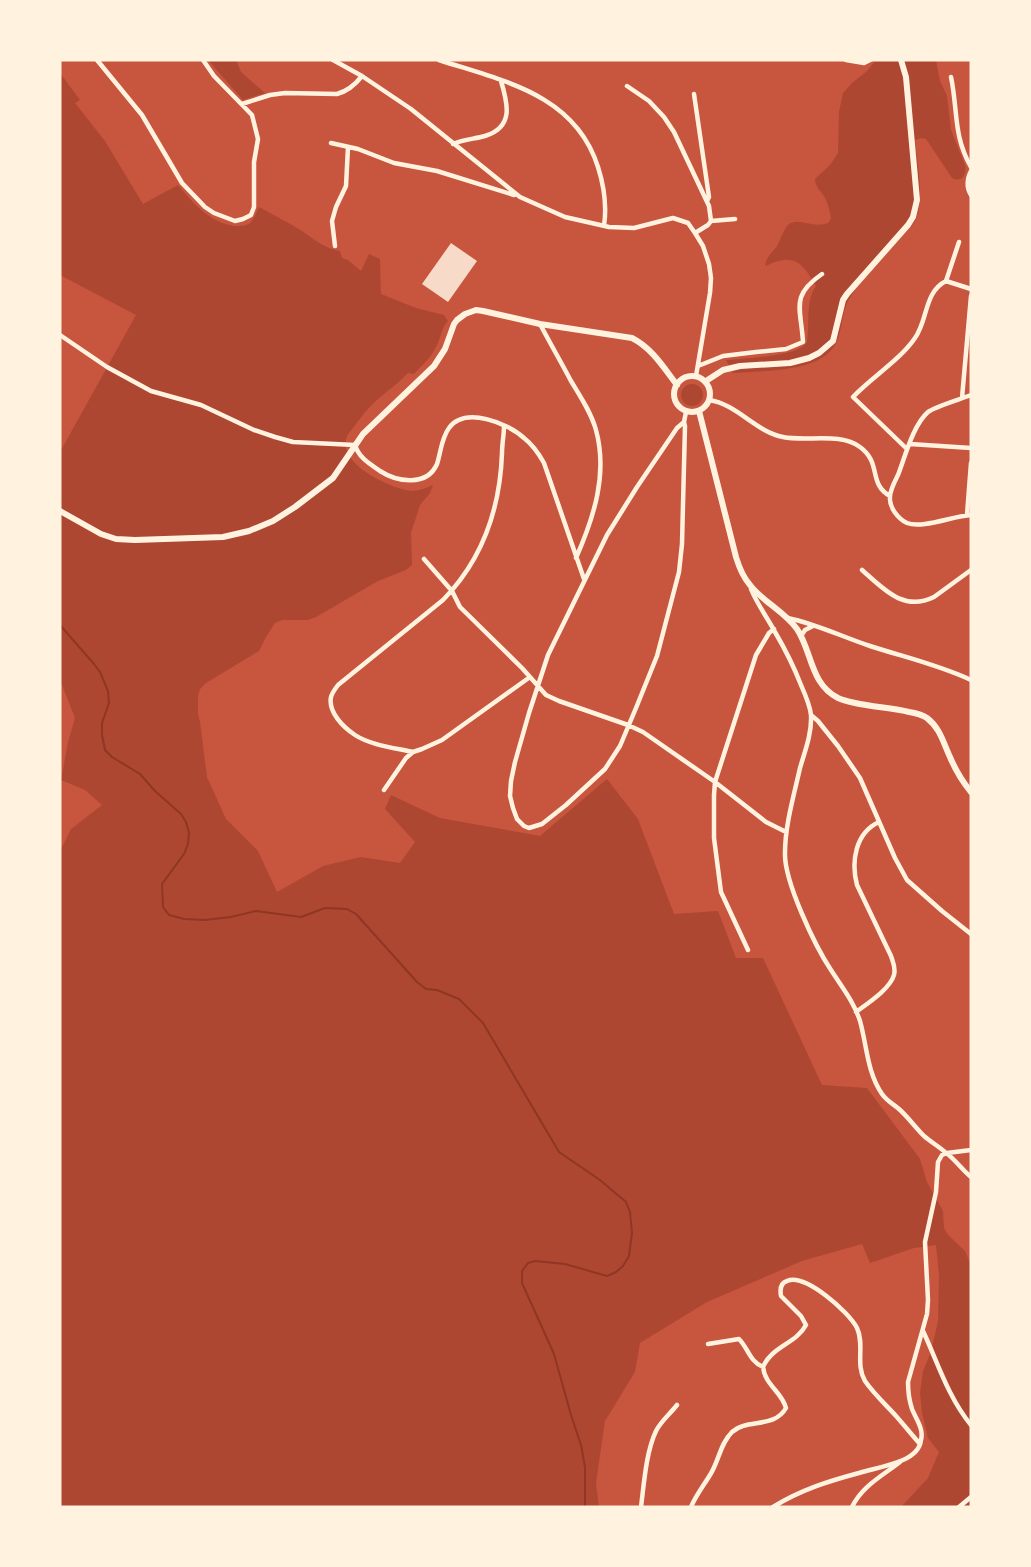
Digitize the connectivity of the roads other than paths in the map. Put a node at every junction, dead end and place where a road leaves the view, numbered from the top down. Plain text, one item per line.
1 (97, 60) edge
2 (203, 60) edge
3 (333, 60) edge
4 (439, 60) edge
5 (846, 60) edge
6 (870, 60) edge
7 (901, 60) edge
8 (362, 76) junction
9 (951, 77) dead end
10 (500, 81) junction
11 (627, 86) dead end
12 (694, 94) dead end
13 (242, 104) junction
14 (331, 143) dead end
15 (453, 144) junction
16 (348, 147) junction
17 (971, 169) edge
18 (971, 195) edge
19 (520, 197) junction
20 (707, 202) junction
21 (735, 219) dead end
22 (711, 221) junction
23 (604, 226) junction
24 (695, 233) junction
25 (959, 242) dead end
26 (335, 246) dead end
27 (822, 274) dead end
28 (946, 281) junction
29 (971, 289) edge
30 (971, 296) edge
31 (540, 324) junction
32 (60, 335) edge
33 (698, 366) junction
34 (696, 376) junction
35 (706, 381) junction
36 (677, 385) junction
37 (971, 395) edge
38 (709, 399) junction
39 (963, 399) junction
40 (699, 411) junction
41 (686, 412) junction
42 (684, 422) junction
43 (504, 426) junction
44 (677, 428) junction
45 (684, 431) junction
46 (355, 445) junction
47 (908, 447) junction
48 (971, 448) edge
49 (971, 463) edge
50 (970, 481) edge
51 (890, 496) junction
52 (60, 511) edge
53 (969, 515) edge
54 (576, 558) junction
55 (424, 559) dead end
56 (862, 570) dead end
57 (971, 570) edge
58 (584, 579) junction
59 (750, 586) junction
60 (452, 591) junction
61 (788, 618) junction
62 (813, 626) junction
63 (774, 629) junction
64 (801, 636) junction
65 (530, 677) junction
66 (971, 680) edge
67 (537, 685) junction
68 (811, 715) junction
69 (628, 726) junction
70 (413, 752) junction
71 (715, 782) junction
72 (384, 790) dead end
73 (971, 792) edge
74 (879, 822) junction
75 (786, 832) junction
76 (971, 934) edge
77 (748, 950) dead end
78 (856, 1011) junction
79 (971, 1150) edge
80 (947, 1153) junction
81 (971, 1178) edge
82 (923, 1330) junction
83 (708, 1344) dead end
84 (763, 1367) junction
85 (677, 1406) dead end
86 (971, 1425) edge
87 (920, 1444) junction
88 (903, 1460) junction
89 (971, 1497) edge
90 (641, 1507) edge
91 (691, 1507) edge
92 (773, 1507) edge
93 (852, 1507) edge
94 (959, 1507) edge

1 - 13 street
2 - 13 street
3 - 8 street
4 - 10 street
5 - 6 street
7 - 35 street
8 - 13 street
8 - 15 street
9 - 17 street
10 - 15 street
10 - 23 street
11 - 20 street
12 - 20 street
14 - 16 street
15 - 19 street
16 - 19 street
16 - 26 street
17 - 18 street
19 - 23 street
20 - 22 street
21 - 22 street
22 - 24 street
23 - 24 street
24 - 33 street
25 - 28 street
27 - 33 street
28 - 29 street
28 - 47 street
30 - 39 street
31 - 36 street
31 - 46 street
31 - 54 street
32 - 46 street
33 - 34 street
34 - 35 street
34 - 36 street
35 - 38 street
36 - 41 street
37 - 39 street
38 - 40 street
38 - 51 street
39 - 47 street
40 - 41 street
40 - 59 street
41 - 42 street
42 - 44 street
42 - 45 street
43 - 46 street
43 - 54 street
43 - 60 street
44 - 45 street
44 - 58 street
45 - 69 street
46 - 52 street
47 - 48 street
47 - 51 street
49 - 50 street
50 - 53 street
51 - 53 street
54 - 58 street
55 - 60 street
56 - 57 street
58 - 67 street
59 - 61 street
59 - 63 street
60 - 65 street
60 - 70 street
61 - 62 street
61 - 64 street
62 - 64 street
62 - 66 street
63 - 68 street
63 - 71 street
64 - 73 street
65 - 67 street
65 - 70 street
67 - 69 street
67 - 69 street
68 - 74 street
68 - 75 street
69 - 71 street
70 - 72 street
71 - 75 street
71 - 77 street
74 - 76 street
74 - 78 street
75 - 78 street
78 - 80 street
79 - 80 street
80 - 81 street
80 - 82 street
82 - 86 street
82 - 87 street
83 - 84 street
84 - 87 street
84 - 91 street
85 - 90 street
87 - 88 street
88 - 92 street
88 - 93 street
89 - 94 street

